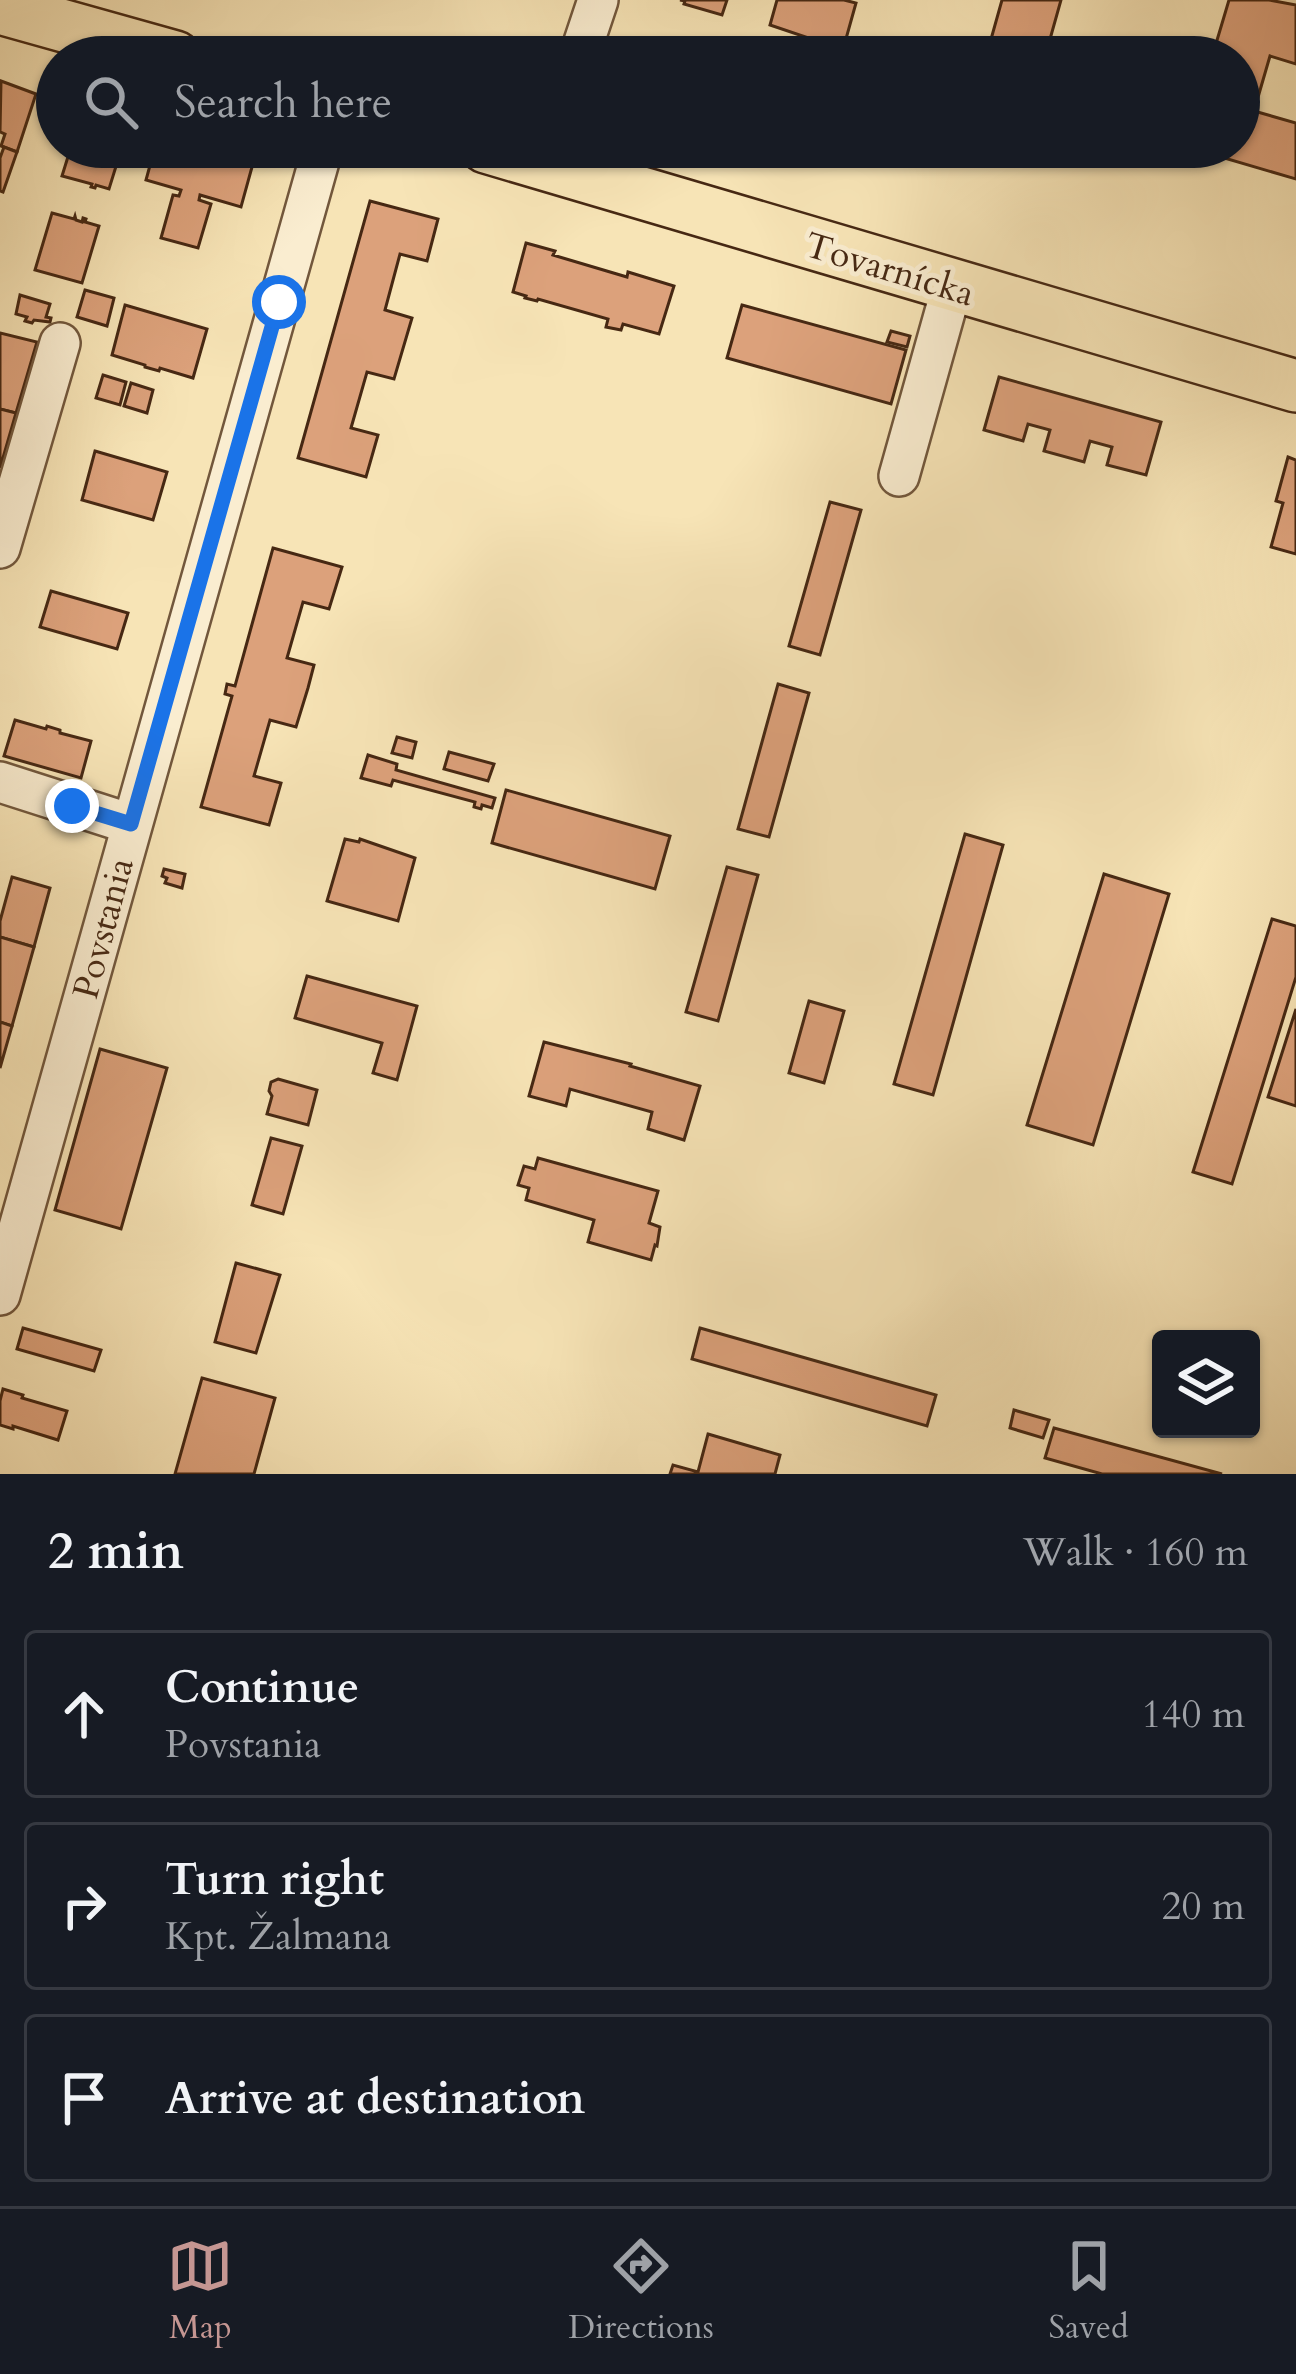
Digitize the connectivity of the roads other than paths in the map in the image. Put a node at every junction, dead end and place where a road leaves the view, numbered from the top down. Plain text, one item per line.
1 (598, 0) edge
2 (0, 8) edge
3 (84, 15) edge
4 (130, 36) edge
5 (586, 36) edge
6 (317, 168) edge
7 (584, 168) edge
8 (952, 286) junction
9 (59, 343) dead end
10 (1296, 385) edge
11 (899, 476) dead end
12 (0, 548) edge
13 (0, 782) edge
14 (131, 824) junction
15 (0, 1295) edge

1 - 5 street
2 - 3 main road
3 - 4 main road
6 - 14 street, Povstania
7 - 8 main road, Tovarnícka
8 - 10 main road, Tovarnícka
8 - 11 street
9 - 12 street
13 - 14 street
14 - 15 street, Povstania

